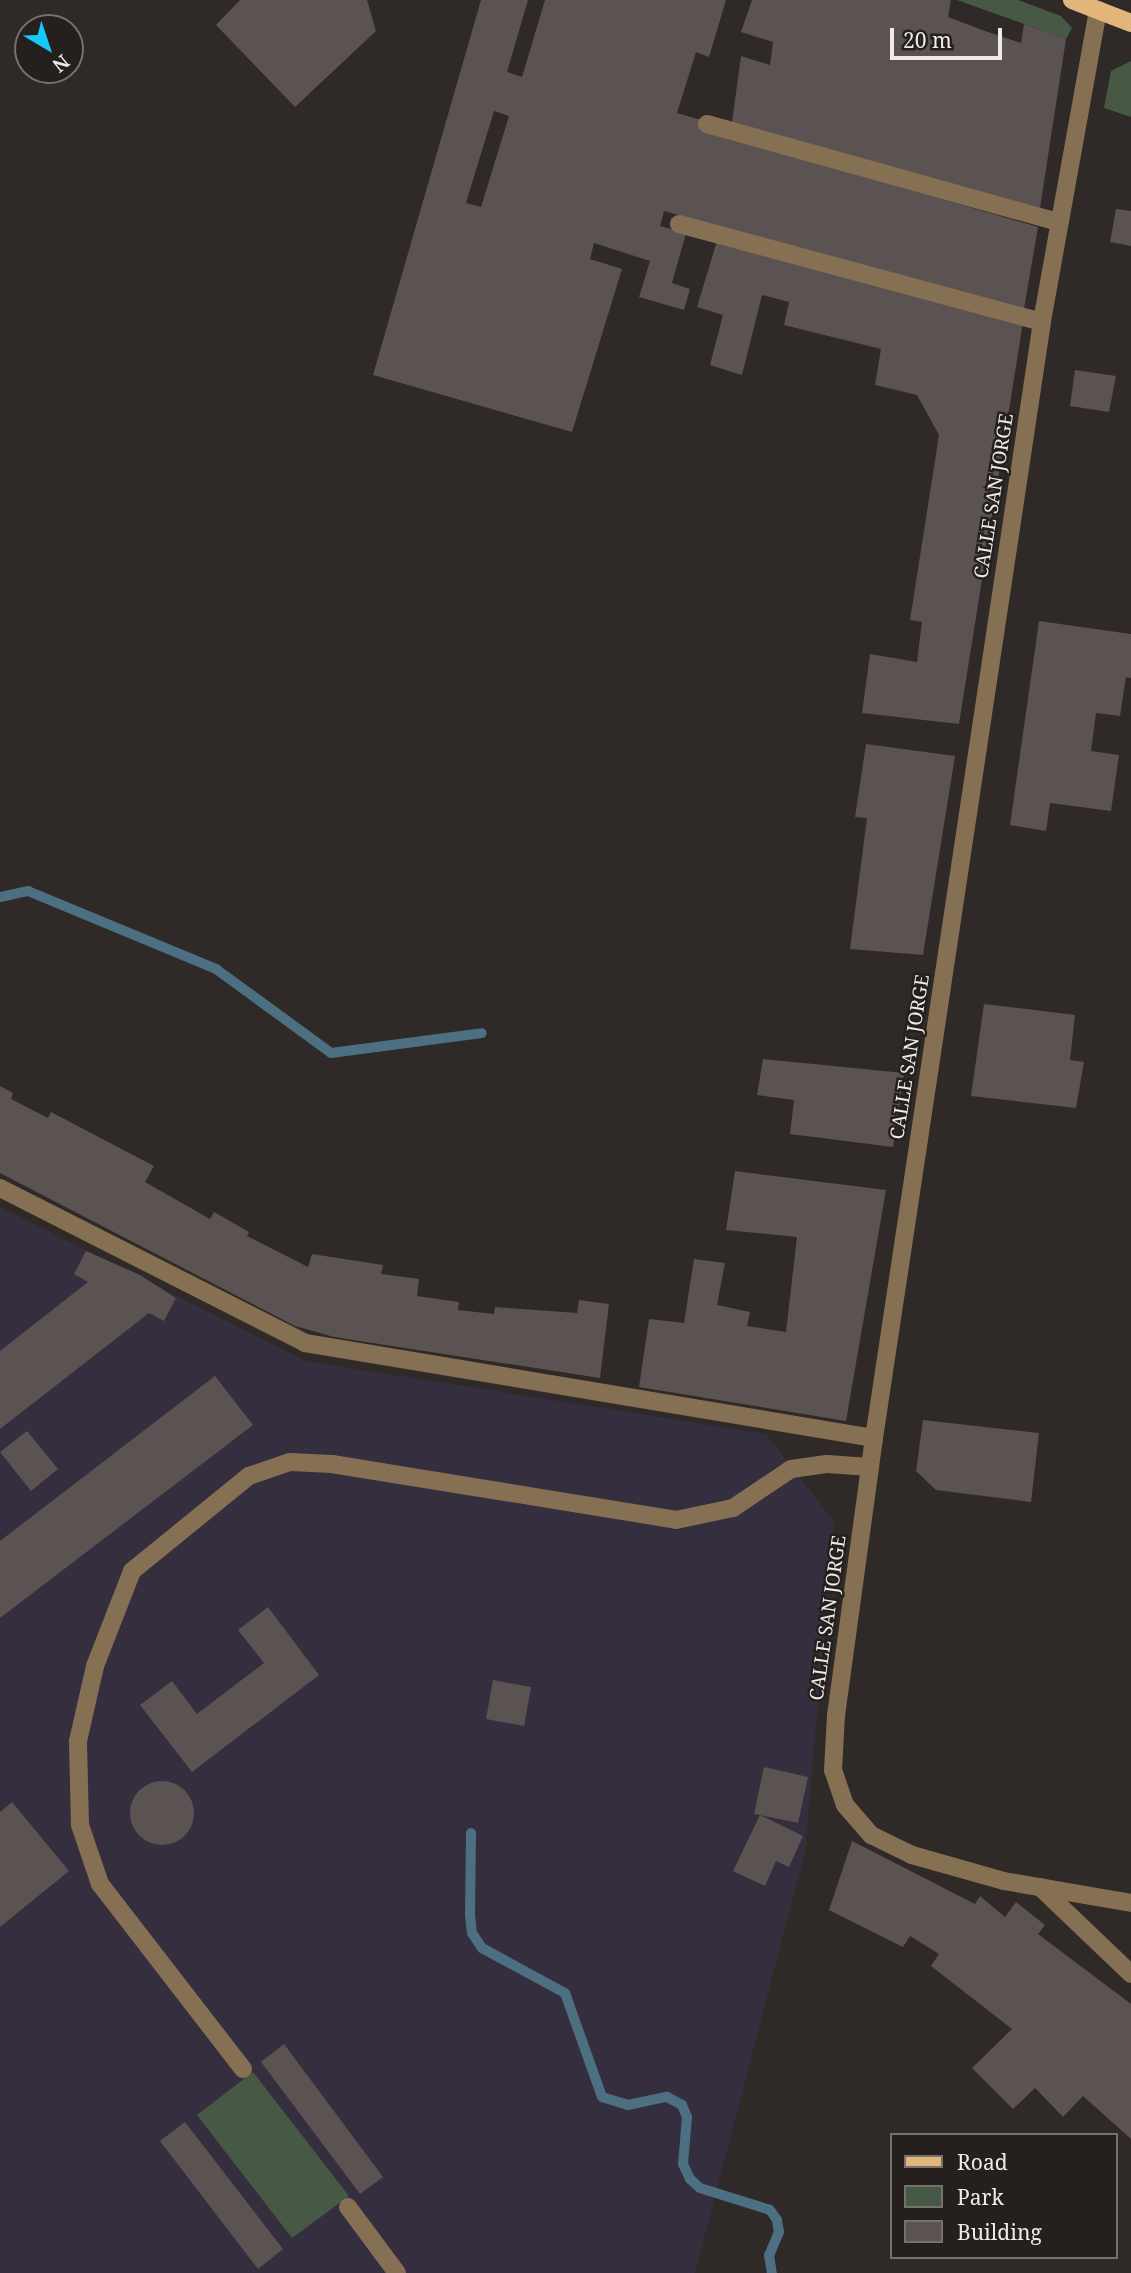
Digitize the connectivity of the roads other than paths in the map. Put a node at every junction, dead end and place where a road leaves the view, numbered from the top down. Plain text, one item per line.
1 (1072, 0) edge
2 (1098, 10) junction
3 (1131, 23) edge
4 (707, 124) dead end
5 (1059, 222) junction
6 (679, 224) dead end
7 (1042, 322) junction
8 (0, 1188) edge
9 (874, 1438) junction
10 (870, 1467) junction
11 (1040, 1887) junction
12 (1131, 1903) edge
13 (1131, 1974) edge
14 (243, 2069) dead end
15 (348, 2207) dead end
16 (397, 2273) edge

1 - 2 main road
2 - 3 main road
2 - 5 street, CALLE SAN JORGE
4 - 5 street
5 - 7 street, CALLE SAN JORGE
6 - 7 street
7 - 9 street, CALLE SAN JORGE
8 - 9 street
9 - 10 street, CALLE SAN JORGE
10 - 11 street, CALLE SAN JORGE
10 - 14 street
11 - 12 street, CALLE SAN JORGE
11 - 13 street
15 - 16 street

